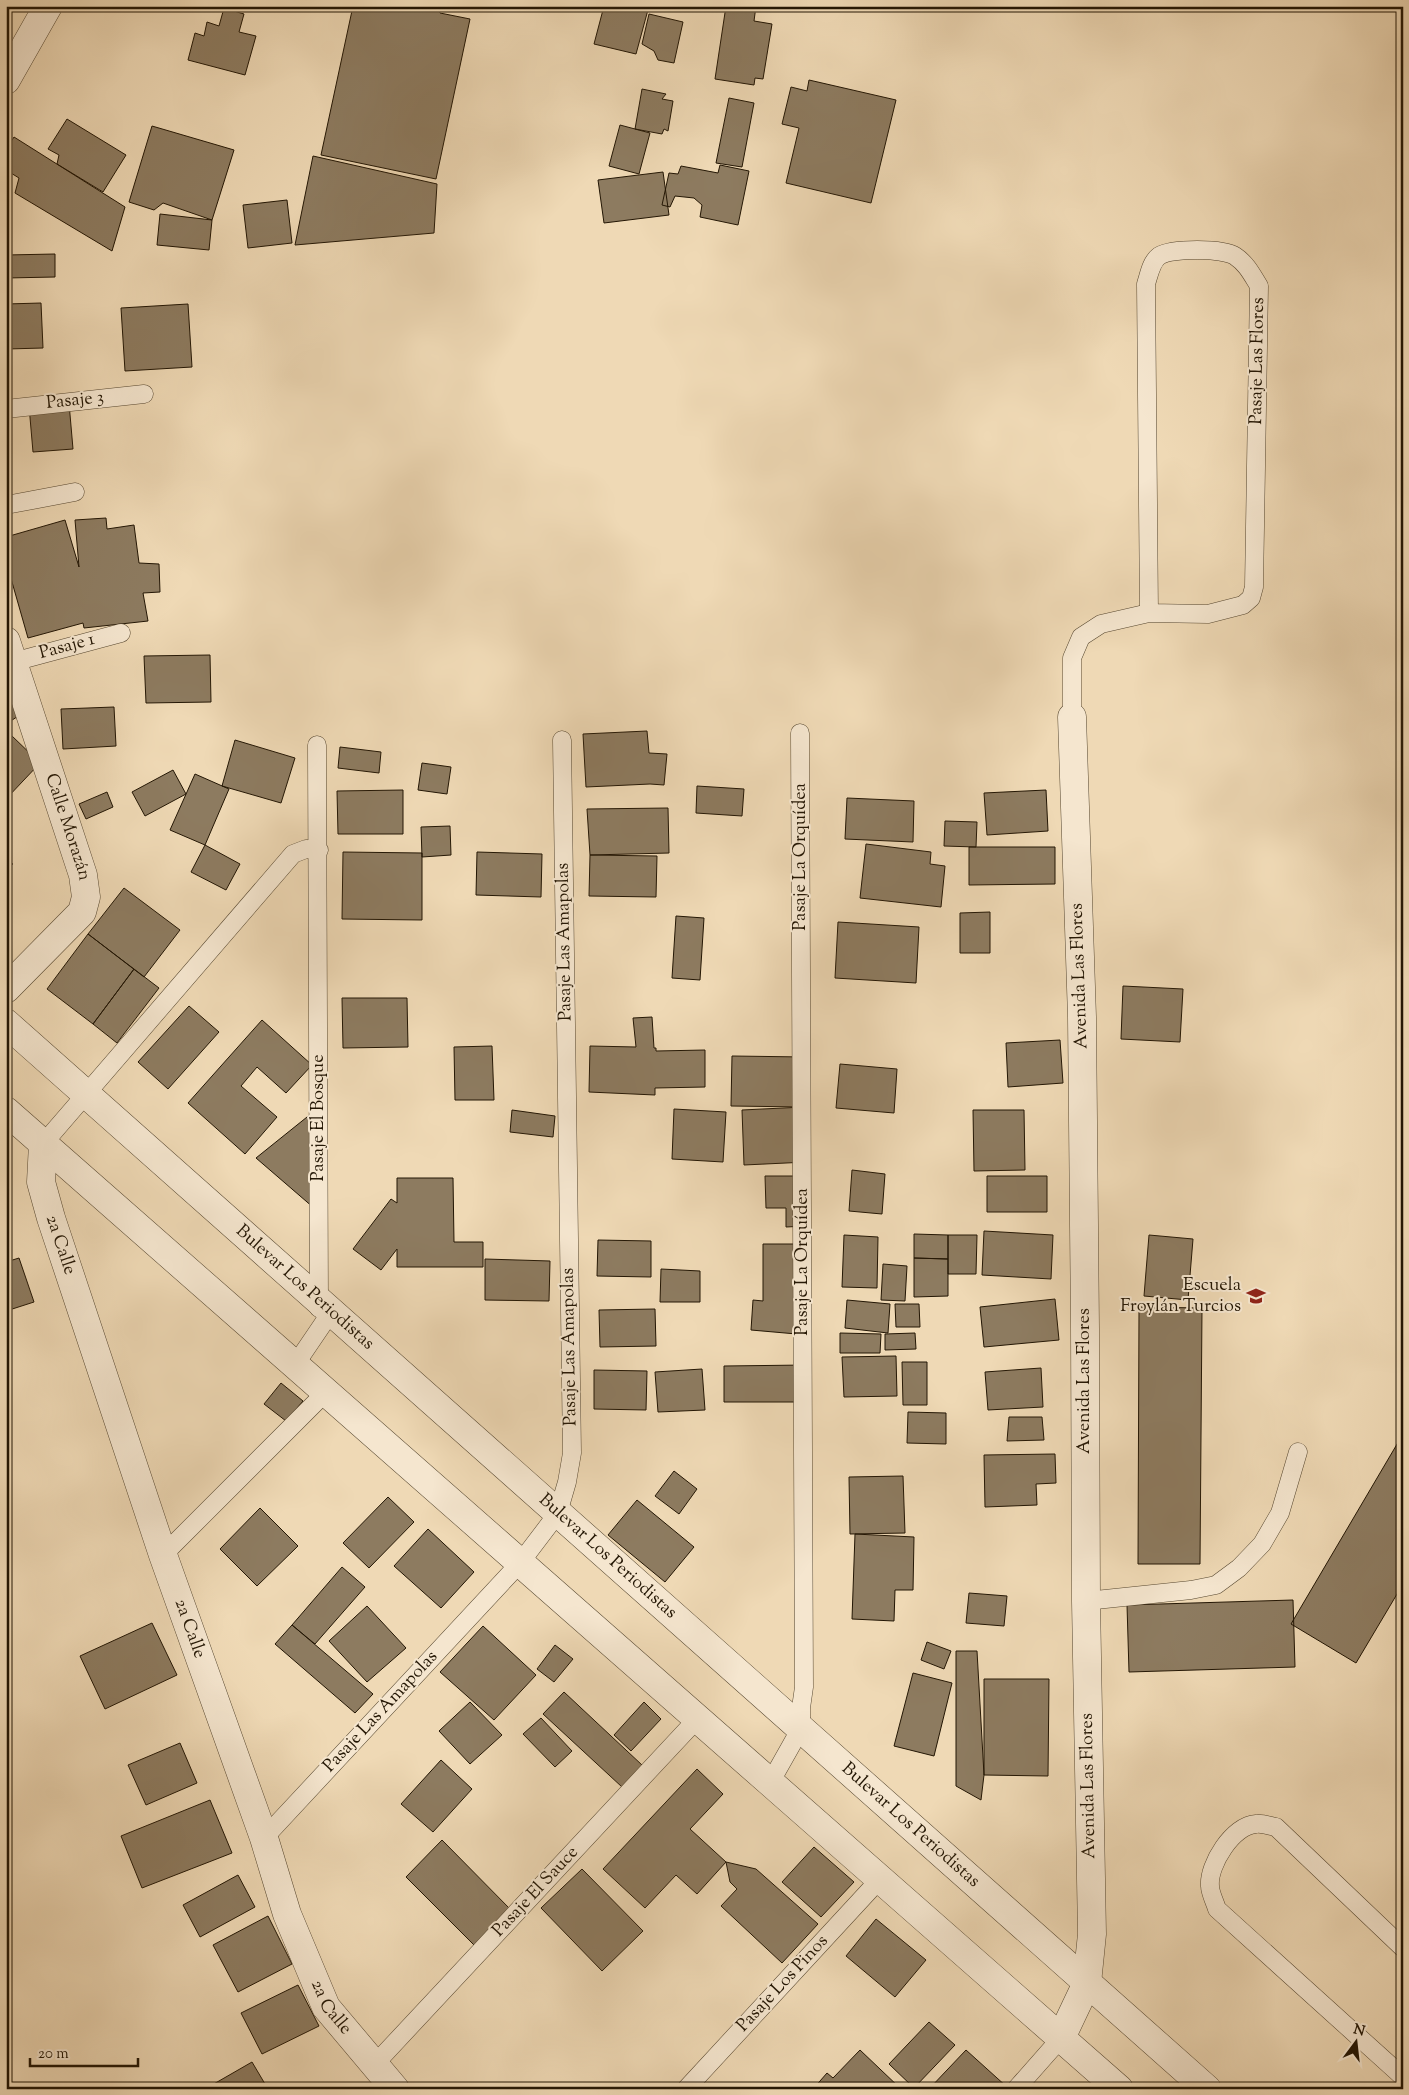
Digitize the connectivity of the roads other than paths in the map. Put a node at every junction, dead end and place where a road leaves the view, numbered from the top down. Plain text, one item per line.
1 (42, 8) edge
2 (6, 80) edge
3 (144, 394) dead end
4 (6, 409) edge
5 (75, 492) dead end
6 (6, 505) edge
7 (1150, 613) junction
8 (121, 633) dead end
9 (10, 652) edge
10 (1072, 717) joint
11 (800, 733) dead end
12 (562, 740) dead end
13 (317, 745) dead end
14 (319, 850) junction
15 (6, 989) edge
16 (6, 1023) edge
17 (86, 1094) junction
18 (6, 1111) edge
19 (43, 1144) junction
20 (331, 1312) junction
21 (294, 1365) junction
22 (326, 1392) junction
23 (1298, 1452) dead end
24 (558, 1513) junction
25 (163, 1556) junction
26 (520, 1563) junction
27 (1086, 1601) junction
28 (698, 1718) junction
29 (801, 1728) junction
30 (770, 1783) junction
31 (264, 1838) junction
32 (880, 1879) junction
33 (1403, 1948) edge
34 (1088, 1983) junction
35 (1061, 2038) junction
36 (374, 2066) junction
37 (1403, 2077) edge
38 (395, 2089) edge
39 (686, 2089) edge
40 (1016, 2089) edge
41 (1119, 2089) edge
42 (1207, 2089) edge

1 - 2 street
3 - 4 lane, Pasaje 3
5 - 6 lane
7 - 7 lane, Pasaje Las Flores
7 - 10 lane, Pasaje Las Flores
8 - 9 lane, Pasaje 1
9 - 15 street, Calle Morazán
10 - 27 street, Avenida Las Flores
11 - 29 lane, Pasaje La Orquídea
12 - 24 lane, Pasaje Las Amapolas
13 - 14 lane, Pasaje El Bosque
14 - 17 lane
14 - 20 lane, Pasaje El Bosque
16 - 17 street, Bulevar Los Periodistas
17 - 19 lane
17 - 20 street, Bulevar Los Periodistas
18 - 19 street
19 - 21 street
19 - 25 street, 2a Calle
20 - 21 lane
20 - 24 street, Bulevar Los Periodistas
21 - 22 street
22 - 25 lane
22 - 26 street
23 - 27 lane
24 - 26 lane, Pasaje Las Amapolas
24 - 29 street, Bulevar Los Periodistas
25 - 31 street, 2a Calle
26 - 28 street
26 - 31 lane, Pasaje Las Amapolas
27 - 34 street, Avenida Las Flores
28 - 30 street
28 - 36 lane, Pasaje El Sauce
29 - 30 lane, Pasaje La Orquídea
29 - 34 street, Bulevar Los Periodistas
30 - 32 street
31 - 36 street, 2a Calle
32 - 35 street
32 - 39 lane, Pasaje Los Pinos
33 - 37 lane
34 - 35 street, Avenida Las Flores
34 - 42 street, Bulevar Los Periodistas
35 - 40 lane
35 - 41 street
36 - 38 street, 2a Calle

